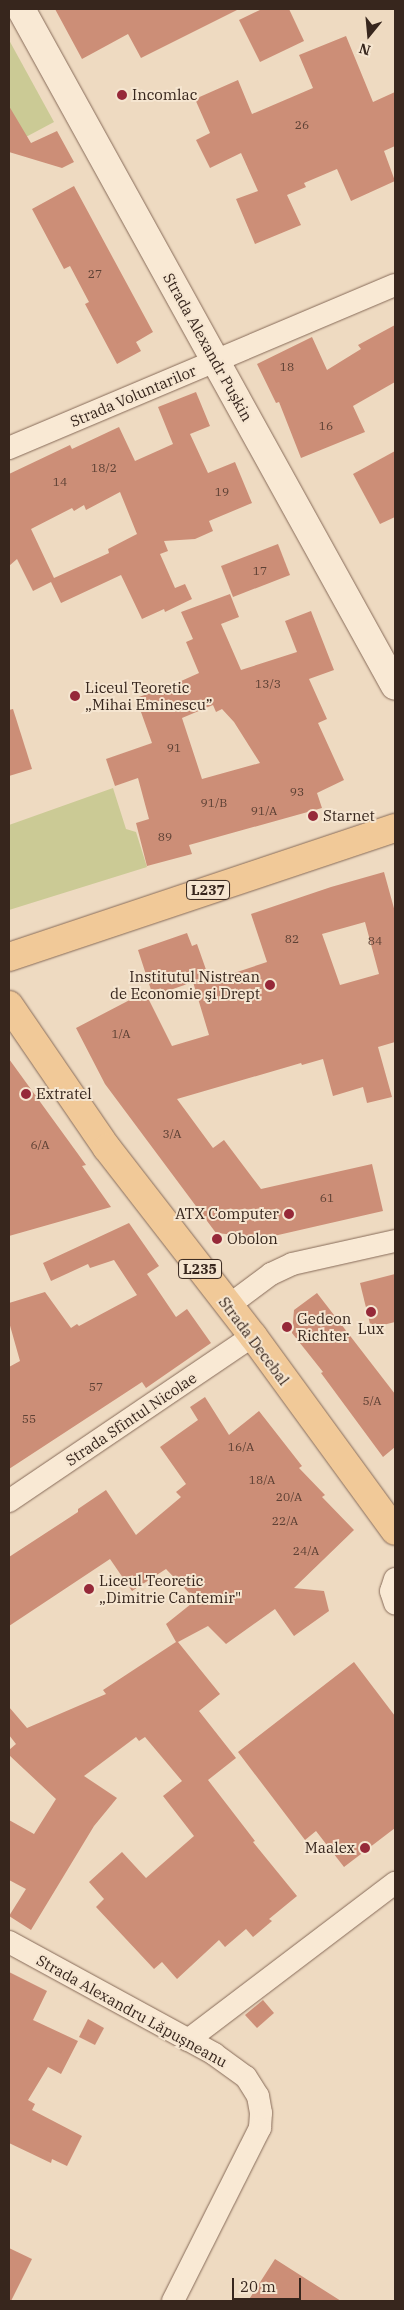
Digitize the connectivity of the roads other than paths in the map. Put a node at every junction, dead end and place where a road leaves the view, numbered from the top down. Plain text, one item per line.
1 (21, 9) edge
2 (395, 285) edge
3 (216, 361) junction
4 (9, 448) edge
5 (395, 686) edge
6 (395, 828) edge
7 (9, 957) edge
8 (9, 1005) edge
9 (395, 1241) edge
10 (228, 1306) junction
11 (253, 1336) junction
12 (9, 1501) edge
13 (395, 1531) edge
14 (395, 1579) edge
15 (395, 1603) edge
16 (395, 1883) edge
17 (9, 1942) edge
18 (188, 2040) junction
19 (173, 2301) edge

1 - 3 street, Strada Alexandr Pușkin
2 - 3 street, Strada Voluntarilor
3 - 4 street, Strada Voluntarilor
3 - 5 street, Strada Alexandr Pușkin
6 - 7 main road, L237
8 - 10 main road, Strada Decebal / L235
9 - 10 street
10 - 11 main road, Strada Decebal / L235
11 - 12 street, Strada Sfîntul Nicolae
11 - 13 main road, Strada Decebal / L235
14 - 15 street
16 - 18 street
17 - 18 street, Strada Alexandru Lăpușneanu
18 - 19 street, Strada Alexandru Lăpușneanu

